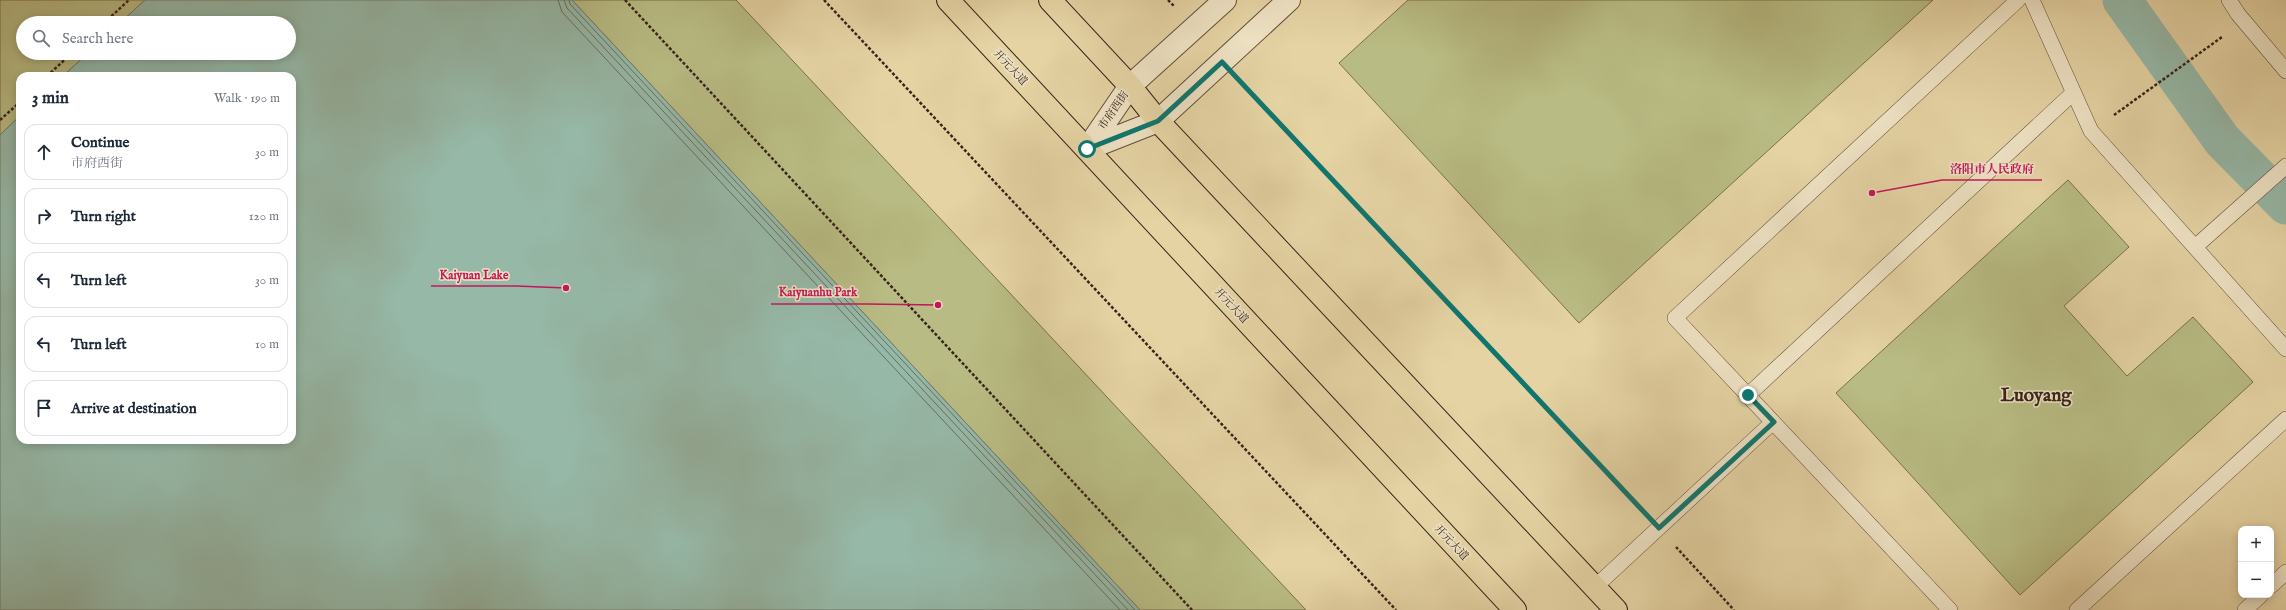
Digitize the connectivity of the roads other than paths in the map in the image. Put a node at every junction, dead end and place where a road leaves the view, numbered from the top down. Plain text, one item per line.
1 (948, 0) edge
2 (1050, 0) edge
3 (1224, 0) edge
4 (1289, 0) edge
5 (2018, 0) edge
6 (2032, 0) edge
7 (2229, 0) edge
8 (2286, 71) edge
9 (1130, 86) junction
10 (2073, 93) junction
11 (1158, 121) junction
12 (1087, 149) junction
13 (2286, 166) edge
14 (2200, 242) junction
15 (2286, 349) edge
16 (1748, 395) junction
17 (2286, 418) edge
18 (1774, 422) junction
19 (2286, 572) edge
20 (2274, 583) edge
21 (1595, 587) junction
22 (2258, 598) edge
23 (1515, 610) edge
24 (1616, 610) edge
25 (1950, 610) edge
26 (2077, 610) edge
27 (2245, 610) edge

1 - 12 main road, 开元大道
2 - 9 main road
3 - 9 street, 市府西街
4 - 11 street, 市府西街
5 - 16 lane
6 - 10 lane
7 - 8 lane
9 - 11 main road
9 - 12 street, 市府西街
10 - 14 lane
10 - 16 lane
11 - 12 street, 市府西街
11 - 21 main road
12 - 23 main road, 开元大道
13 - 14 lane
14 - 15 lane
16 - 18 lane
17 - 26 lane
18 - 21 lane
18 - 25 lane
19 - 20 lane
21 - 24 main road
22 - 27 lane

